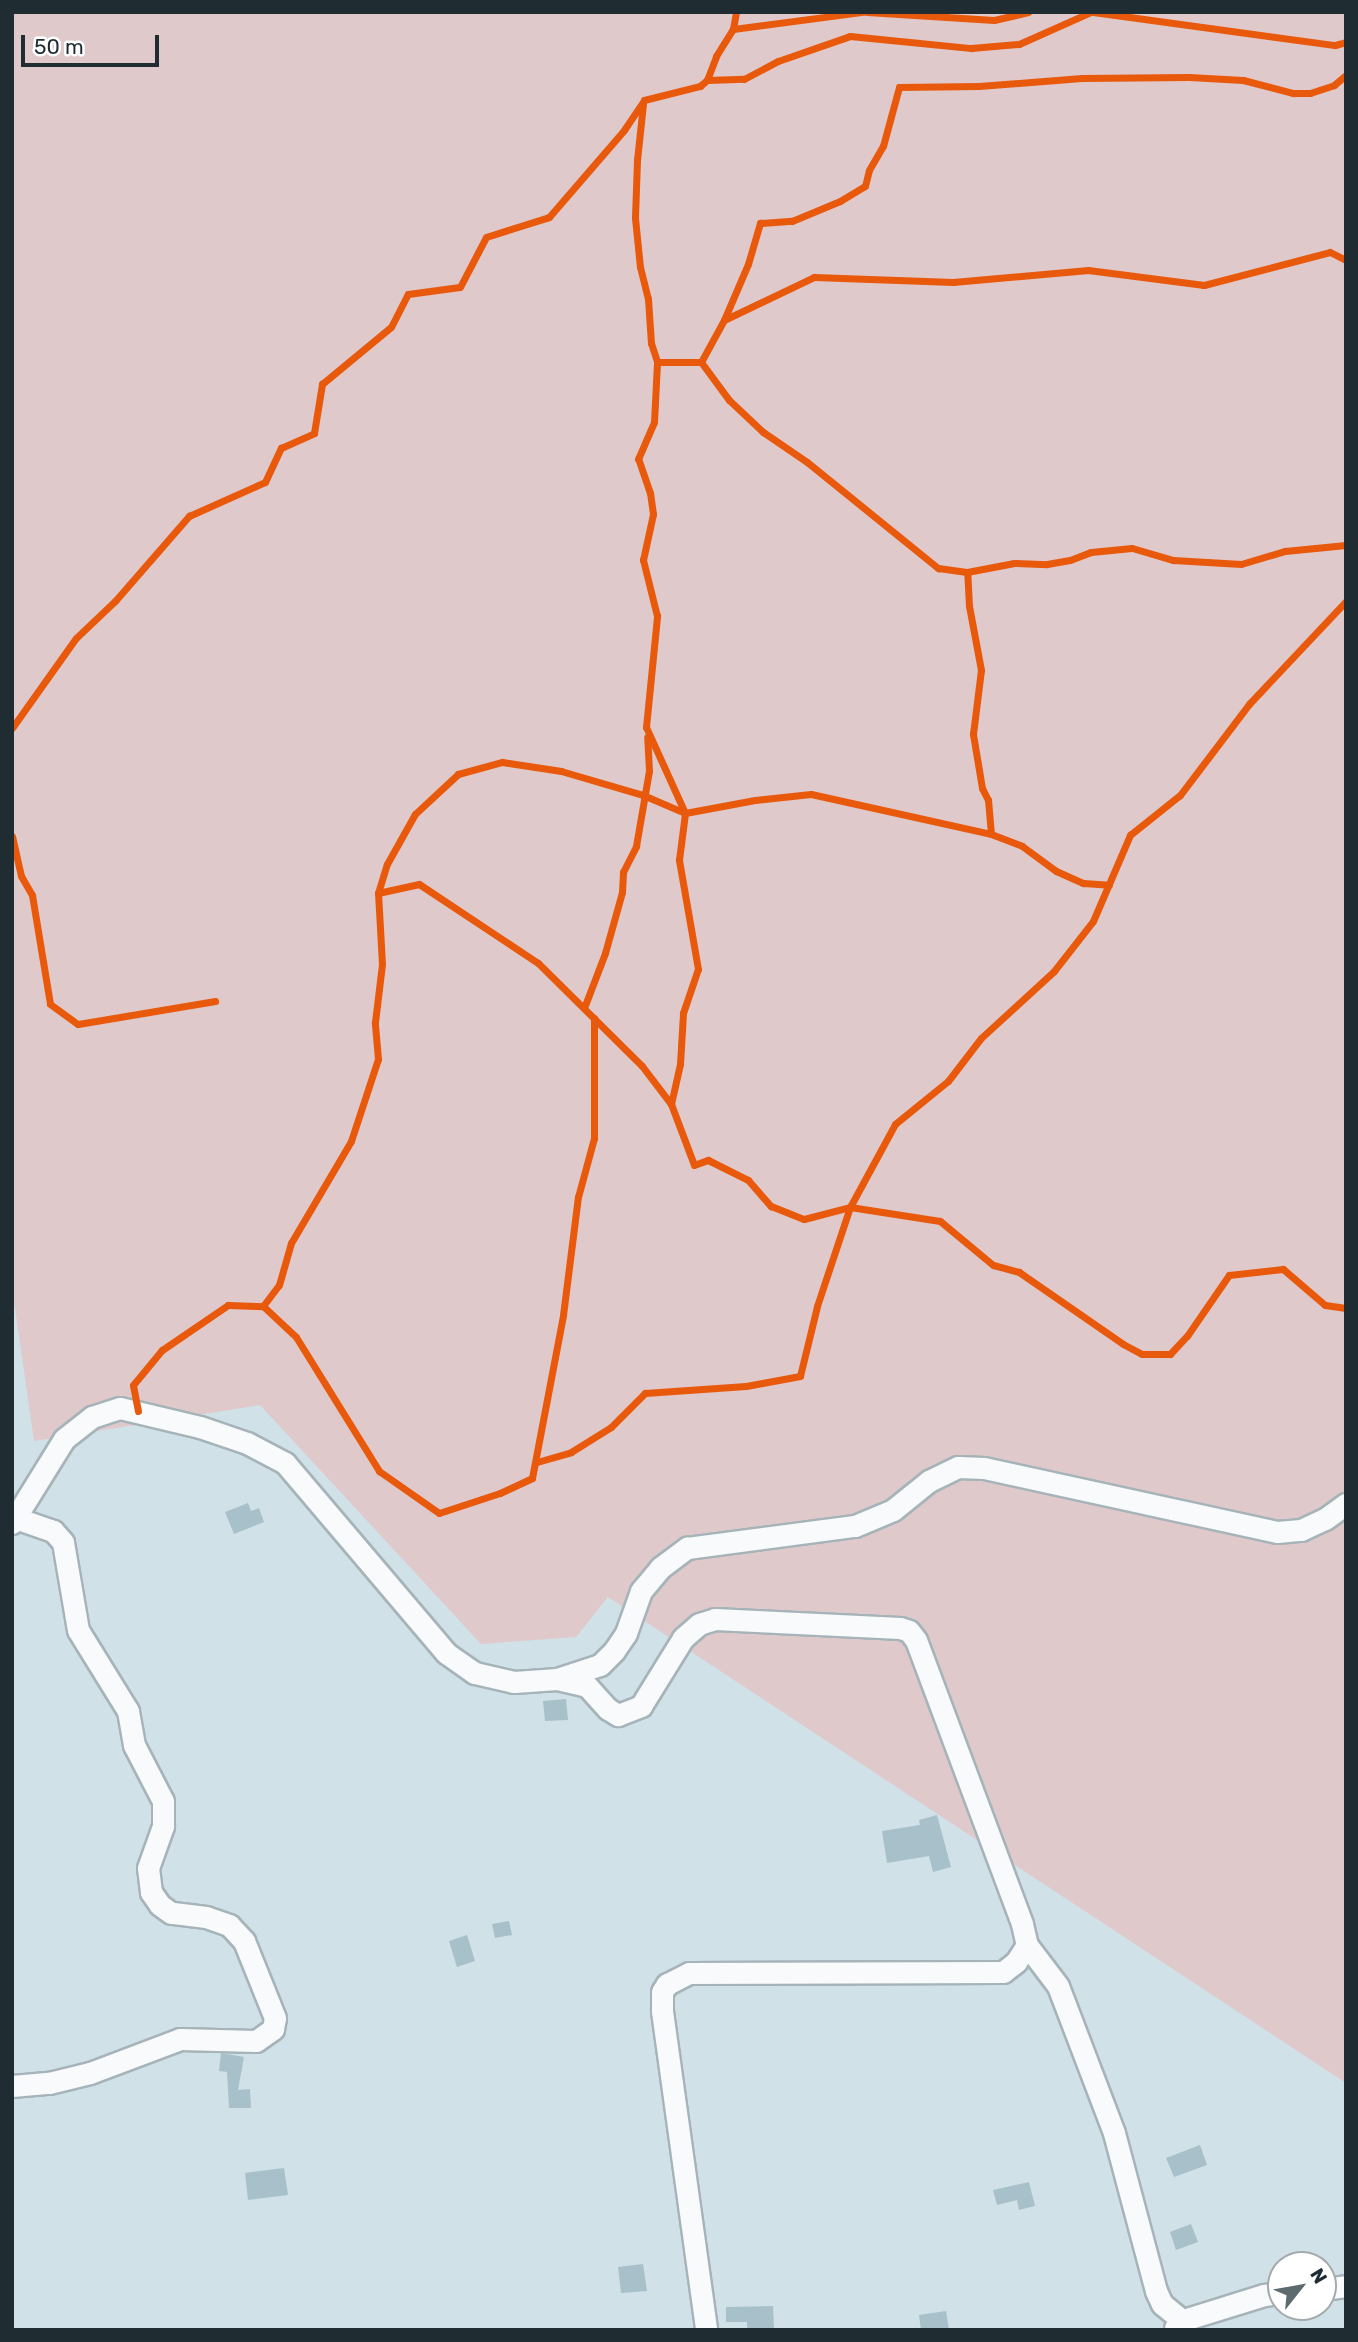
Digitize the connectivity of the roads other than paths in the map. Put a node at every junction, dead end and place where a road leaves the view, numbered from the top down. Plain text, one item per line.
1 (1346, 1504) edge
2 (14, 1520) edge
3 (557, 1679) junction
4 (1027, 1945) junction
5 (12, 2086) edge
6 (1267, 2296) edge
7 (1179, 2326) edge
8 (706, 2330) edge

1 - 3 street
2 - 3 street
2 - 5 street
3 - 4 street
4 - 7 street
4 - 8 street
6 - 7 street

